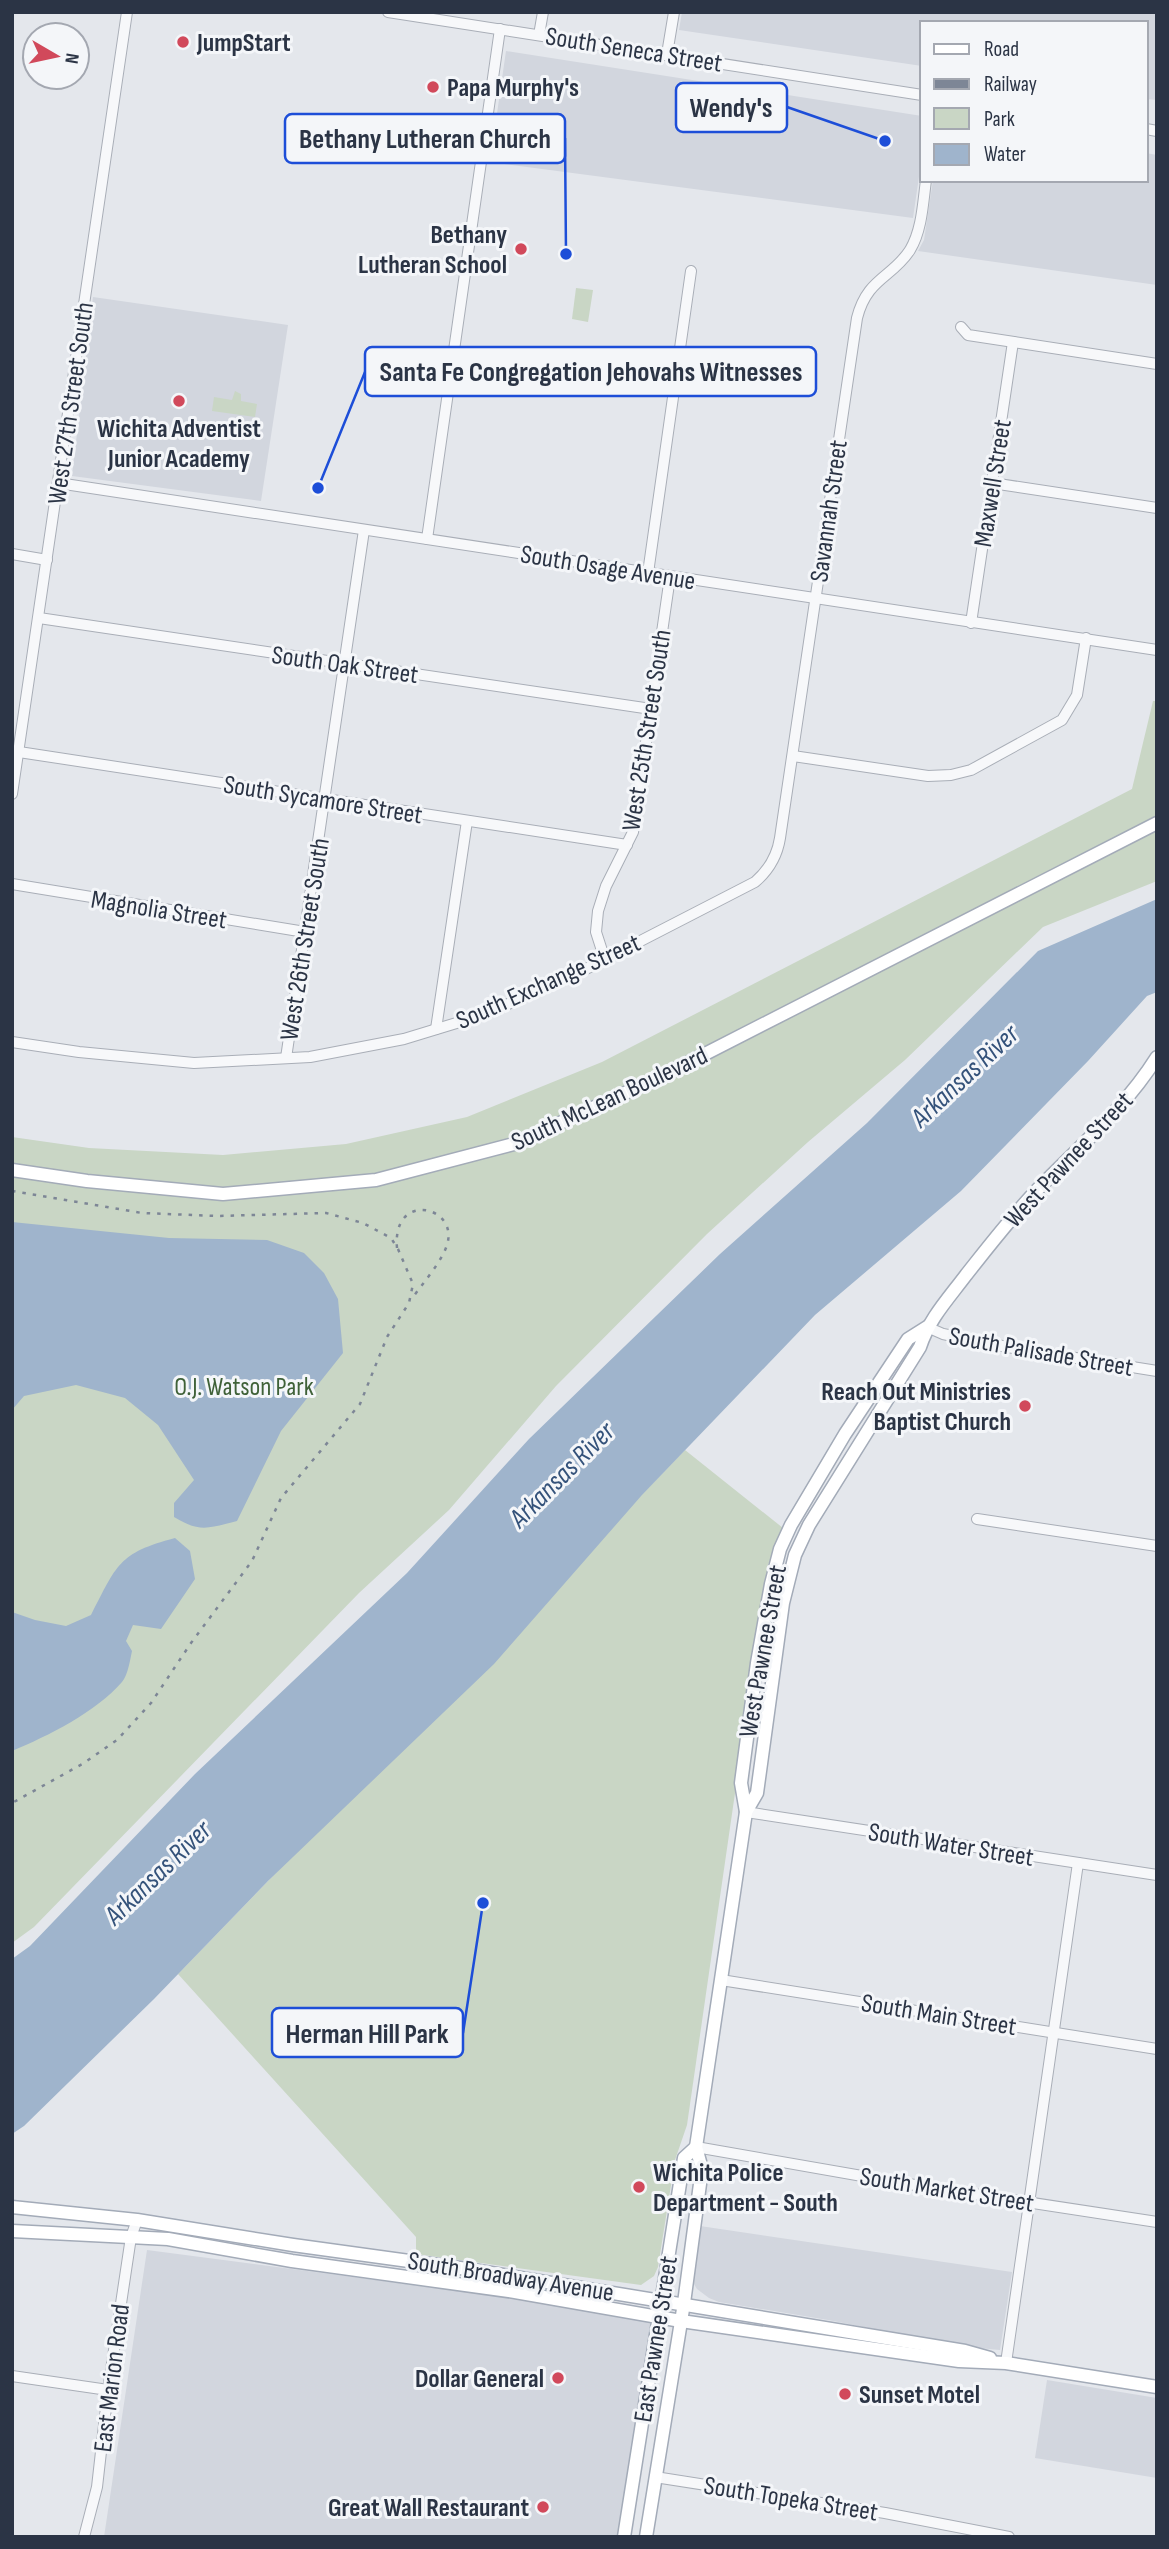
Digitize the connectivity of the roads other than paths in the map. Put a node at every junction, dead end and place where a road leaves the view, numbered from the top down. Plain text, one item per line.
1 (127, 12) edge
2 (387, 12) edge
3 (543, 12) edge
4 (674, 12) edge
5 (411, 14) edge
6 (500, 29) junction
7 (540, 35) junction
8 (667, 54) junction
9 (920, 94) edge
10 (926, 182) edge
11 (691, 271) dead end
12 (961, 327) dead end
13 (1013, 342) junction
14 (1157, 364) edge
15 (58, 483) junction
16 (992, 483) junction
17 (1157, 508) edge
18 (364, 530) junction
19 (427, 539) junction
20 (12, 554) edge
21 (47, 560) junction
22 (648, 573) junction
23 (670, 577) junction
24 (816, 597) junction
25 (39, 618) junction
26 (971, 623) junction
27 (1086, 638) junction
28 (1157, 650) edge
29 (344, 664) junction
30 (651, 709) junction
31 (19, 752) junction
32 (793, 756) junction
33 (12, 794) edge
34 (325, 799) junction
35 (467, 821) junction
36 (1157, 823) edge
37 (627, 845) junction
38 (772, 863) joint
39 (12, 884) edge
40 (305, 932) junction
41 (605, 960) junction
42 (436, 1029) junction
43 (12, 1042) edge
44 (1157, 1057) edge
45 (286, 1058) junction
46 (12, 1170) edge
47 (927, 1327) junction
48 (1157, 1371) edge
49 (977, 1519) dead end
50 (1157, 1546) edge
51 (746, 1812) junction
52 (1078, 1863) junction
53 (1157, 1875) edge
54 (721, 1980) junction
55 (1054, 2033) junction
56 (1157, 2049) edge
57 (696, 2147) junction
58 (1029, 2202) junction
59 (12, 2207) edge
60 (136, 2220) junction
61 (1157, 2222) edge
62 (12, 2231) edge
63 (131, 2236) junction
64 (660, 2299) junction
65 (684, 2303) junction
66 (657, 2317) junction
67 (681, 2321) junction
68 (1006, 2363) junction
69 (12, 2376) edge
70 (1157, 2387) edge
71 (108, 2390) junction
72 (655, 2477) junction
73 (84, 2537) edge
74 (624, 2537) edge
75 (646, 2537) edge
76 (1009, 2537) edge

1 - 15 street, West 27th Street South
2 - 5 street, South Seneca Street
3 - 7 street
4 - 8 street
5 - 6 street, South Seneca Street
6 - 7 street, South Seneca Street
6 - 19 street
7 - 8 street, South Seneca Street
8 - 9 street, South Seneca Street
10 - 24 street, Savannah Street
11 - 22 street
12 - 13 street
13 - 14 street
13 - 16 street, Maxwell Street
15 - 18 street, South Osage Avenue
15 - 21 street, West 27th Street South
16 - 17 street
16 - 26 street, Maxwell Street
18 - 19 street, South Osage Avenue
18 - 29 street, West 26th Street South
19 - 22 street, South Osage Avenue
20 - 21 street
21 - 25 street, West 27th Street South
22 - 23 street, South Osage Avenue
23 - 24 street, South Osage Avenue
23 - 30 street, West 25th Street South
24 - 26 street, South Osage Avenue
24 - 32 street, Savannah Street
25 - 29 street, South Oak Street
25 - 31 street, West 27th Street South
26 - 27 street, South Osage Avenue
27 - 28 street, South Osage Avenue
27 - 32 street
29 - 30 street, South Oak Street
29 - 34 street, West 26th Street South
30 - 37 street, West 25th Street South
31 - 33 street, West 27th Street South
31 - 34 street, South Sycamore Street
32 - 38 street, Savannah Street
34 - 35 street, South Sycamore Street
34 - 40 street, West 26th Street South
35 - 37 street, South Sycamore Street
35 - 42 street
36 - 46 main road, South McLean Boulevard
37 - 41 street, West 25th Street South
38 - 41 street, South Exchange Street
39 - 40 street, Magnolia Street
40 - 45 street, West 26th Street South
41 - 42 street, South Exchange Street
42 - 45 street, South Exchange Street
43 - 45 street, South Exchange Street
44 - 47 main road, West Pawnee Street
47 - 48 street, South Palisade Street
47 - 51 main road, West Pawnee Street
49 - 50 street
51 - 52 street, South Water Street
51 - 54 main road, West Pawnee Street
52 - 53 street, South Water Street
52 - 55 street
54 - 55 street, South Main Street
54 - 57 main road, East Pawnee Street
55 - 56 street, South Main Street
55 - 58 street
57 - 58 street, South Market Street
57 - 64 main road, East Pawnee Street
57 - 65 main road, East Pawnee Street
58 - 61 street, South Market Street
58 - 68 street
59 - 60 main road, South Broadway Avenue
60 - 63 street, East Marion Road
60 - 64 main road, South Broadway Avenue
62 - 63 main road, South Broadway Avenue
63 - 66 main road, South Broadway Avenue
63 - 71 street, East Marion Road
64 - 65 main road, South Broadway Avenue
64 - 66 main road, East Pawnee Street
65 - 67 main road, East Pawnee Street
65 - 68 main road, South Broadway Avenue
66 - 67 main road, South Broadway Avenue
66 - 74 main road, East Pawnee Street
67 - 68 main road, South Broadway Avenue
67 - 72 main road, East Pawnee Street
68 - 70 main road, South Broadway Avenue
69 - 71 street
71 - 73 street, East Marion Road
72 - 75 main road, East Pawnee Street
72 - 76 street, South Topeka Street

